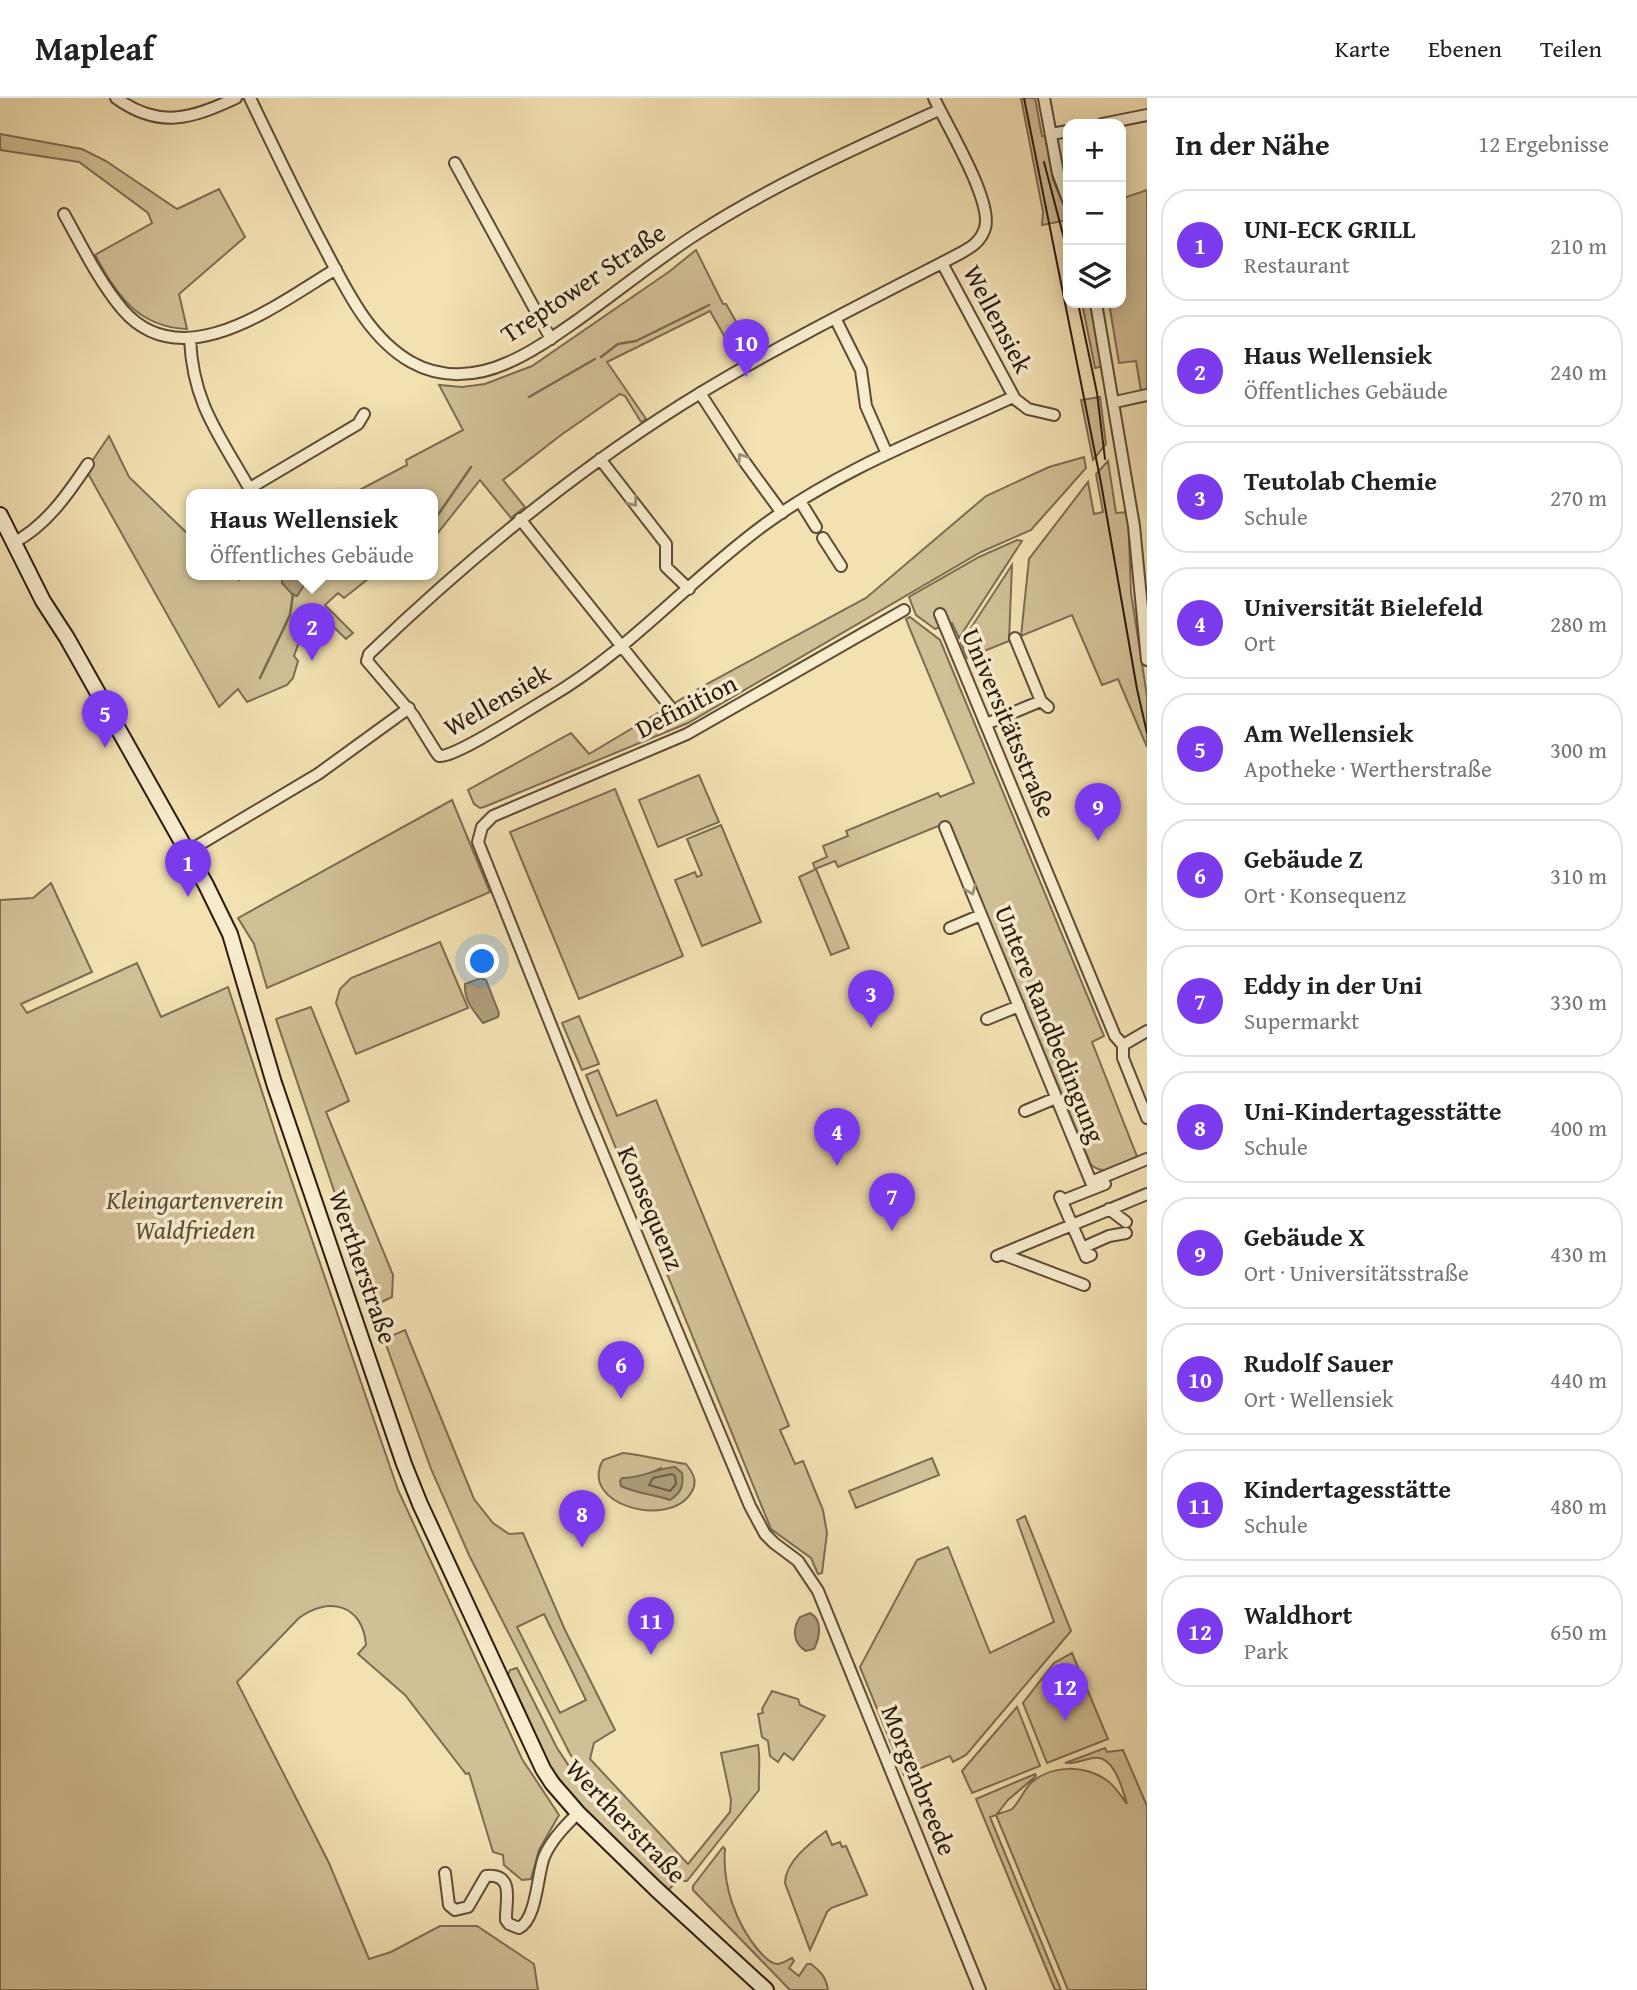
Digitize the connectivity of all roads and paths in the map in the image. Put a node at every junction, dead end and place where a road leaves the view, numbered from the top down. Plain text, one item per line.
1 (116, 98) edge
2 (236, 98) edge
3 (250, 98) edge
4 (934, 98) edge
5 (1044, 98) edge
6 (939, 110) junction
7 (1147, 115) edge
8 (1126, 119) edge
9 (1063, 132) edge
10 (1051, 134) junction
11 (455, 163) dead end
12 (1063, 186) edge
13 (64, 214) dead end
14 (942, 263) junction
15 (336, 269) junction
16 (1097, 308) edge
17 (835, 318) junction
18 (190, 339) junction
19 (551, 339) junction
20 (700, 393) junction
21 (1147, 395) edge
22 (1013, 397) junction
23 (1115, 402) junction
24 (364, 414) dead end
25 (1054, 415) dead end
26 (887, 454) junction
27 (600, 459) junction
28 (88, 464) dead end
29 (249, 489) edge
30 (256, 489) edge
31 (800, 501) junction
32 (782, 513) junction
33 (520, 519) junction
34 (1, 522) edge
35 (816, 527) dead end
36 (823, 538) dead end
37 (13, 543) junction
38 (841, 566) dead end
39 (689, 589) junction
40 (904, 610) dead end
41 (940, 614) dead end
42 (1015, 638) dead end
43 (622, 647) junction
44 (1147, 660) edge
45 (409, 708) junction
46 (671, 708) dead end
47 (986, 724) junction
48 (482, 827) joint
49 (945, 827) dead end
50 (187, 852) junction
51 (981, 915) junction
52 (950, 928) dead end
53 (1018, 1006) junction
54 (987, 1019) dead end
55 (1146, 1033) edge
56 (1124, 1045) junction
57 (1056, 1098) junction
58 (1025, 1111) dead end
59 (1147, 1118) edge
60 (1147, 1159) edge
61 (1147, 1167) edge
62 (1091, 1182) junction
63 (1079, 1189) dead end
64 (1146, 1191) edge
65 (1109, 1209) junction
66 (1072, 1225) junction
67 (1084, 1285) dead end
68 (816, 1587) joint
69 (578, 1813) junction
70 (445, 1872) dead end
71 (761, 1987) edge
72 (980, 1990) edge

1 - 2 street
3 - 15 street, Treptower Straße
4 - 6 street
5 - 10 street
6 - 14 street, Wellensiek
6 - 19 street, Treptower Straße
7 - 8 street
9 - 10 street
10 - 12 street
11 - 19 street
13 - 18 street
14 - 17 street, Wellensiek
14 - 22 street, Wellensiek
15 - 18 street
15 - 19 street, Treptower Straße
16 - 23 street
17 - 20 street, Wellensiek
17 - 26 street
18 - 29 street
20 - 27 street, Wellensiek
32 -> 20 street
21 - 23 street
22 - 25 street, Wellensiek
22 - 26 street, Wellensiek
23 - 44 street
24 - 30 street
26 - 31 street, Wellensiek
27 - 33 street, Wellensiek
27 -> 39 street
28 - 37 street
31 - 32 street, Wellensiek
31 - 35 street
32 - 39 street, Wellensiek
33 - 43 street
33 - 45 street, Wellensiek
34 - 37 main road, Wertherstraße
36 - 38 street
37 - 50 main road, Wertherstraße
39 - 43 street, Wellensiek
40 - 48 street, Definition
41 - 47 street, Universitätsstraße
42 - 47 street
43 - 45 street, Wellensiek
43 - 46 street
45 - 50 street, Wellensiek
47 - 56 street, Universitätsstraße
48 - 68 street, Konsequenz
49 -> 51 street, Untere Randbedingung
50 - 69 main road, Wertherstraße
51 - 52 street
51 - 53 street, Untere Randbedingung
53 - 54 street
53 - 57 street, Untere Randbedingung
55 - 56 street
56 - 59 street, Universitätsstraße
57 - 58 street
57 - 62 street, Untere Randbedingung
60 - 62 street, Untere Randbedingung
61 - 66 street
62 - 63 street
64 - 65 street
65 - 66 street
65 - 66 street
66 - 67 street
68 - 72 street, Morgenbreede
69 - 70 street
69 - 71 main road, Wertherstraße

